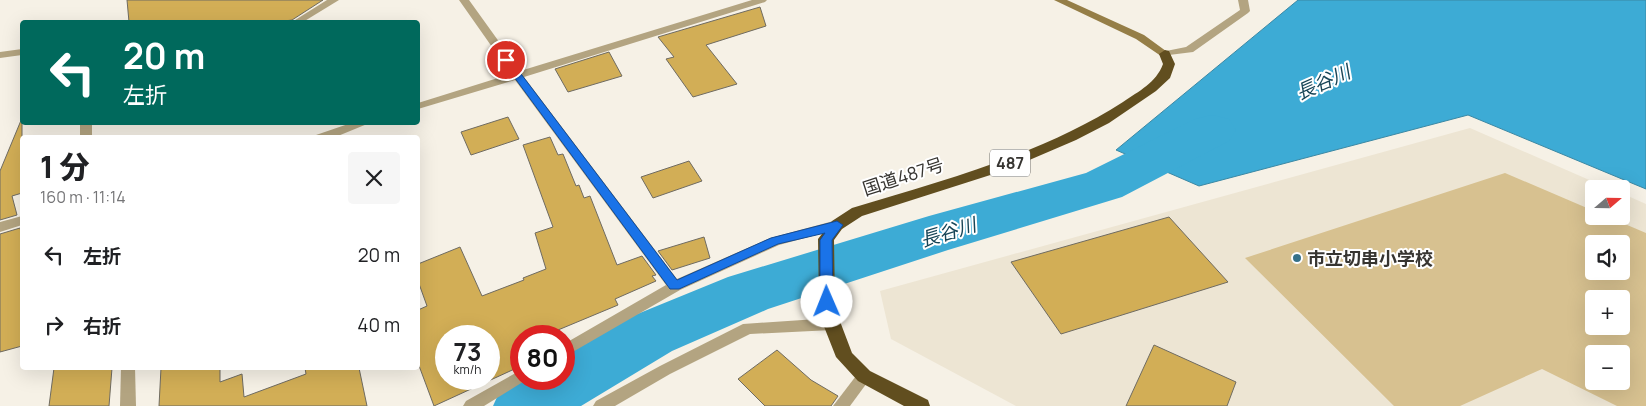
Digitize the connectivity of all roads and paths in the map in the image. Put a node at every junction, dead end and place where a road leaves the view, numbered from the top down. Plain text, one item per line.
1 (334, 0) edge
2 (464, 0) edge
3 (762, 0) edge
4 (1059, 0) edge
5 (1243, 0) edge
6 (300, 20) edge
7 (20, 52) edge
8 (1164, 54) junction
9 (0, 55) edge
10 (517, 75) junction
11 (420, 105) edge
12 (358, 125) edge
13 (329, 135) edge
14 (20, 222) edge
15 (837, 225) junction
16 (0, 227) edge
17 (675, 286) junction
18 (832, 324) junction
19 (575, 345) edge
20 (128, 370) edge
21 (864, 376) junction
22 (510, 383) edge
23 (128, 406) edge
24 (471, 406) edge
25 (601, 406) edge
26 (841, 406) edge
27 (921, 406) edge

1 - 6 street
2 - 10 street
3 - 10 street
4 - 8 main road
5 - 8 street
7 - 9 street
8 - 15 highway, 国道487号 / 487
10 - 11 street
10 - 17 street
12 - 13 street
14 - 16 street
15 - 17 street
15 - 18 highway, 国道487号 / 487
17 - 19 street
18 - 21 highway, 国道487号 / 487
18 - 25 street
20 - 23 street
21 - 26 street
21 - 27 highway, 国道487号 / 487
22 - 24 street

